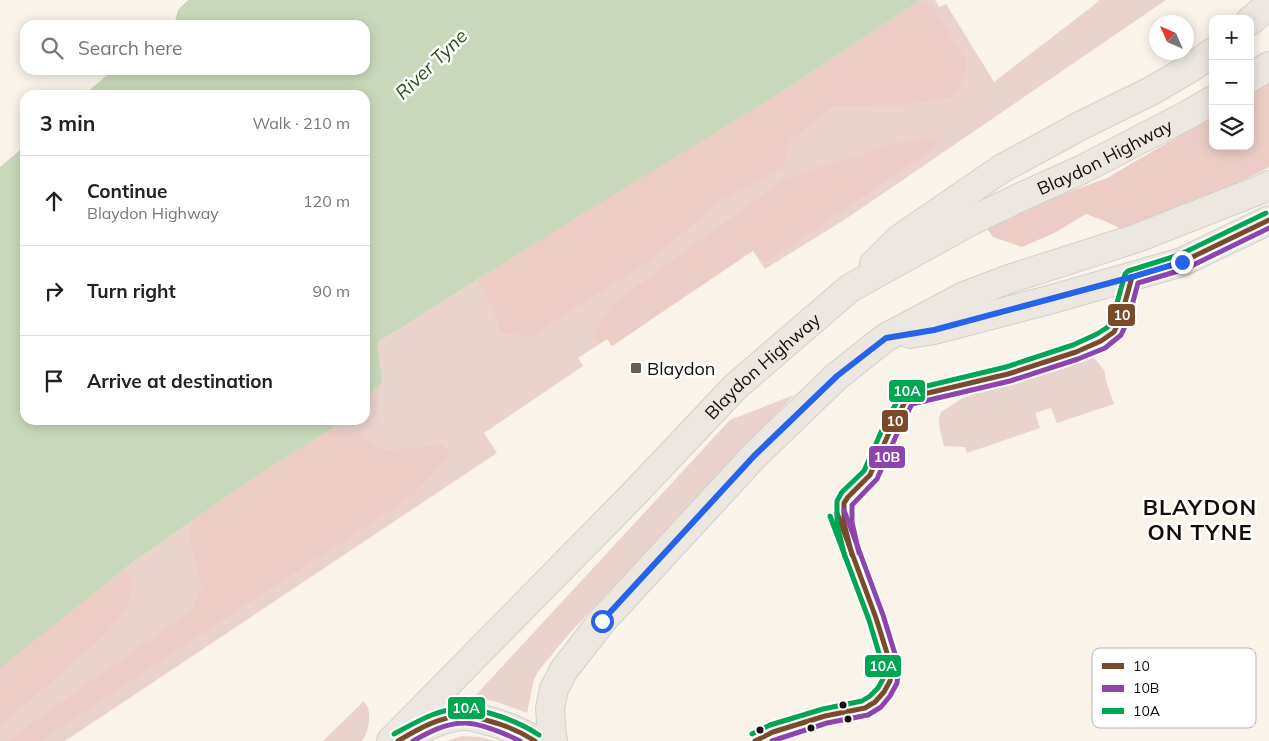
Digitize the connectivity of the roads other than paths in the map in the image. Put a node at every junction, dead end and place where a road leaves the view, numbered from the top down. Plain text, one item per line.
1 (1269, 5) edge
2 (1254, 18) edge
3 (1209, 55) edge
4 (1269, 66) edge
5 (1254, 75) edge
6 (1209, 102) edge
7 (1269, 185) edge
8 (1269, 220) edge
9 (850, 288) junction
10 (886, 338) junction
11 (391, 741) edge
12 (398, 741) edge
13 (535, 741) edge
14 (553, 741) edge

1 - 2 main road
3 - 9 main road
4 - 5 main road
6 - 9 main road, Blaydon Highway
7 - 10 main road
8 - 10 main road
9 - 11 main road, Blaydon Highway
10 - 14 main road
12 - 13 main road

